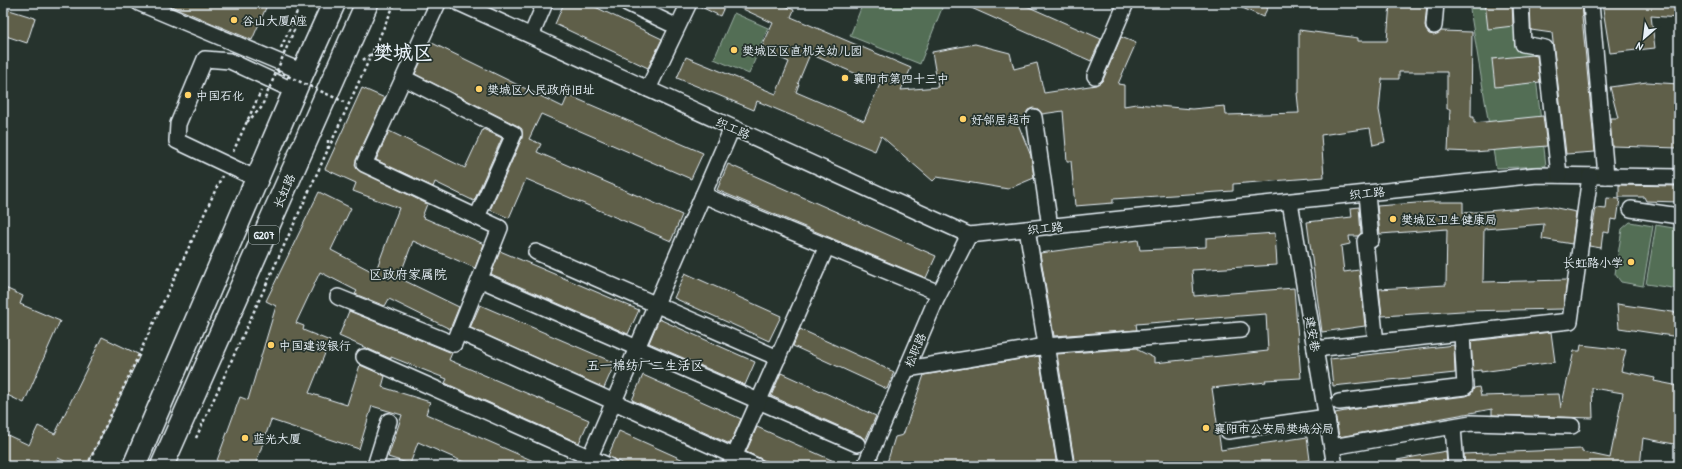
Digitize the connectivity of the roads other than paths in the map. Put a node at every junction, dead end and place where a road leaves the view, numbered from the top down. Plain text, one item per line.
1 (139, 3) edge
2 (334, 3) edge
3 (367, 3) edge
4 (438, 3) edge
5 (459, 3) edge
6 (545, 3) edge
7 (628, 3) edge
8 (689, 3) edge
9 (1126, 3) edge
10 (1436, 3) edge
11 (1521, 3) edge
12 (1591, 3) edge
13 (670, 24) dead end
14 (1434, 26) dead end
15 (534, 29) dead end
16 (273, 70) junction
17 (1095, 76) dead end
18 (300, 77) junction
19 (404, 78) junction
20 (648, 89) junction
21 (1034, 117) dead end
22 (732, 128) junction
23 (1559, 175) junction
24 (1590, 176) junction
25 (1606, 176) junction
26 (1679, 177) edge
27 (252, 189) junction
28 (1366, 193) junction
29 (703, 195) junction
30 (1290, 202) junction
31 (1631, 209) dead end
32 (1679, 216) edge
33 (477, 217) junction
34 (1050, 227) junction
35 (1027, 229) junction
36 (969, 235) junction
37 (827, 246) junction
38 (536, 252) dead end
39 (486, 282) dead end
40 (932, 290) dead end
41 (338, 297) dead end
42 (656, 304) junction
43 (1241, 330) dead end
44 (1462, 334) junction
45 (468, 336) dead end
46 (1376, 343) junction
47 (1046, 346) junction
48 (637, 348) junction
49 (1315, 349) junction
50 (364, 357) dead end
51 (778, 358) junction
52 (907, 369) junction
53 (759, 401) junction
54 (614, 402) junction
55 (1340, 402) dead end
56 (1327, 417) junction
57 (389, 421) dead end
58 (1572, 426) dead end
59 (1453, 427) junction
60 (1228, 431) dead end
61 (857, 444) dead end
62 (1332, 447) junction
63 (732, 461) edge
64 (588, 462) edge
65 (134, 466) edge
66 (162, 466) edge
67 (375, 466) edge
68 (609, 466) edge
69 (756, 466) edge
70 (865, 466) edge
71 (1066, 466) edge
72 (1335, 466) edge
73 (1456, 466) edge

1 - 16 street
2 - 18 highway, G207
3 - 66 highway, 长虹路 / G207
4 - 19 street
5 - 20 street, 织工路
6 - 15 street
7 - 13 street
8 - 20 street
9 - 17 street
10 - 14 street
11 - 23 street
12 - 25 street
16 - 18 street
16 - 18 street
16 - 27 street
18 - 27 highway, G207
19 - 33 street
19 - 33 street
20 - 22 street, 织工路
21 - 34 street
22 - 29 street
22 - 36 street, 织工路
23 - 24 street, 织工路
23 - 28 street, 织工路
24 - 25 street, 织工路
24 - 44 street
25 - 26 street, 织工路
27 - 65 highway, G207
28 - 30 street, 织工路
28 - 46 street
29 - 37 street
29 - 42 street
30 - 34 street, 织工路
30 - 49 street, 建安巷
31 - 32 street
33 - 41 street
34 - 35 street, 织工路
35 - 36 street, 织工路
35 - 47 street
36 - 52 street, 松职路
37 - 40 street
37 - 51 street
38 - 42 street
39 - 48 street
42 - 48 street
42 - 51 street
43 - 47 street
44 - 46 street
44 - 55 street
45 - 54 street
46 - 49 street
47 - 52 street
47 - 71 street
48 - 53 street
48 - 54 street
49 - 56 street, 建安巷
50 - 64 street
51 - 53 street
52 - 70 street, 松职路
53 - 61 street
53 - 63 street
54 - 63 street
54 - 64 street
56 - 60 street
56 - 62 street, 建安巷
57 - 67 street
58 - 59 street
59 - 62 street
59 - 73 street
62 - 72 street, 建安巷
63 - 69 street
64 - 68 street

